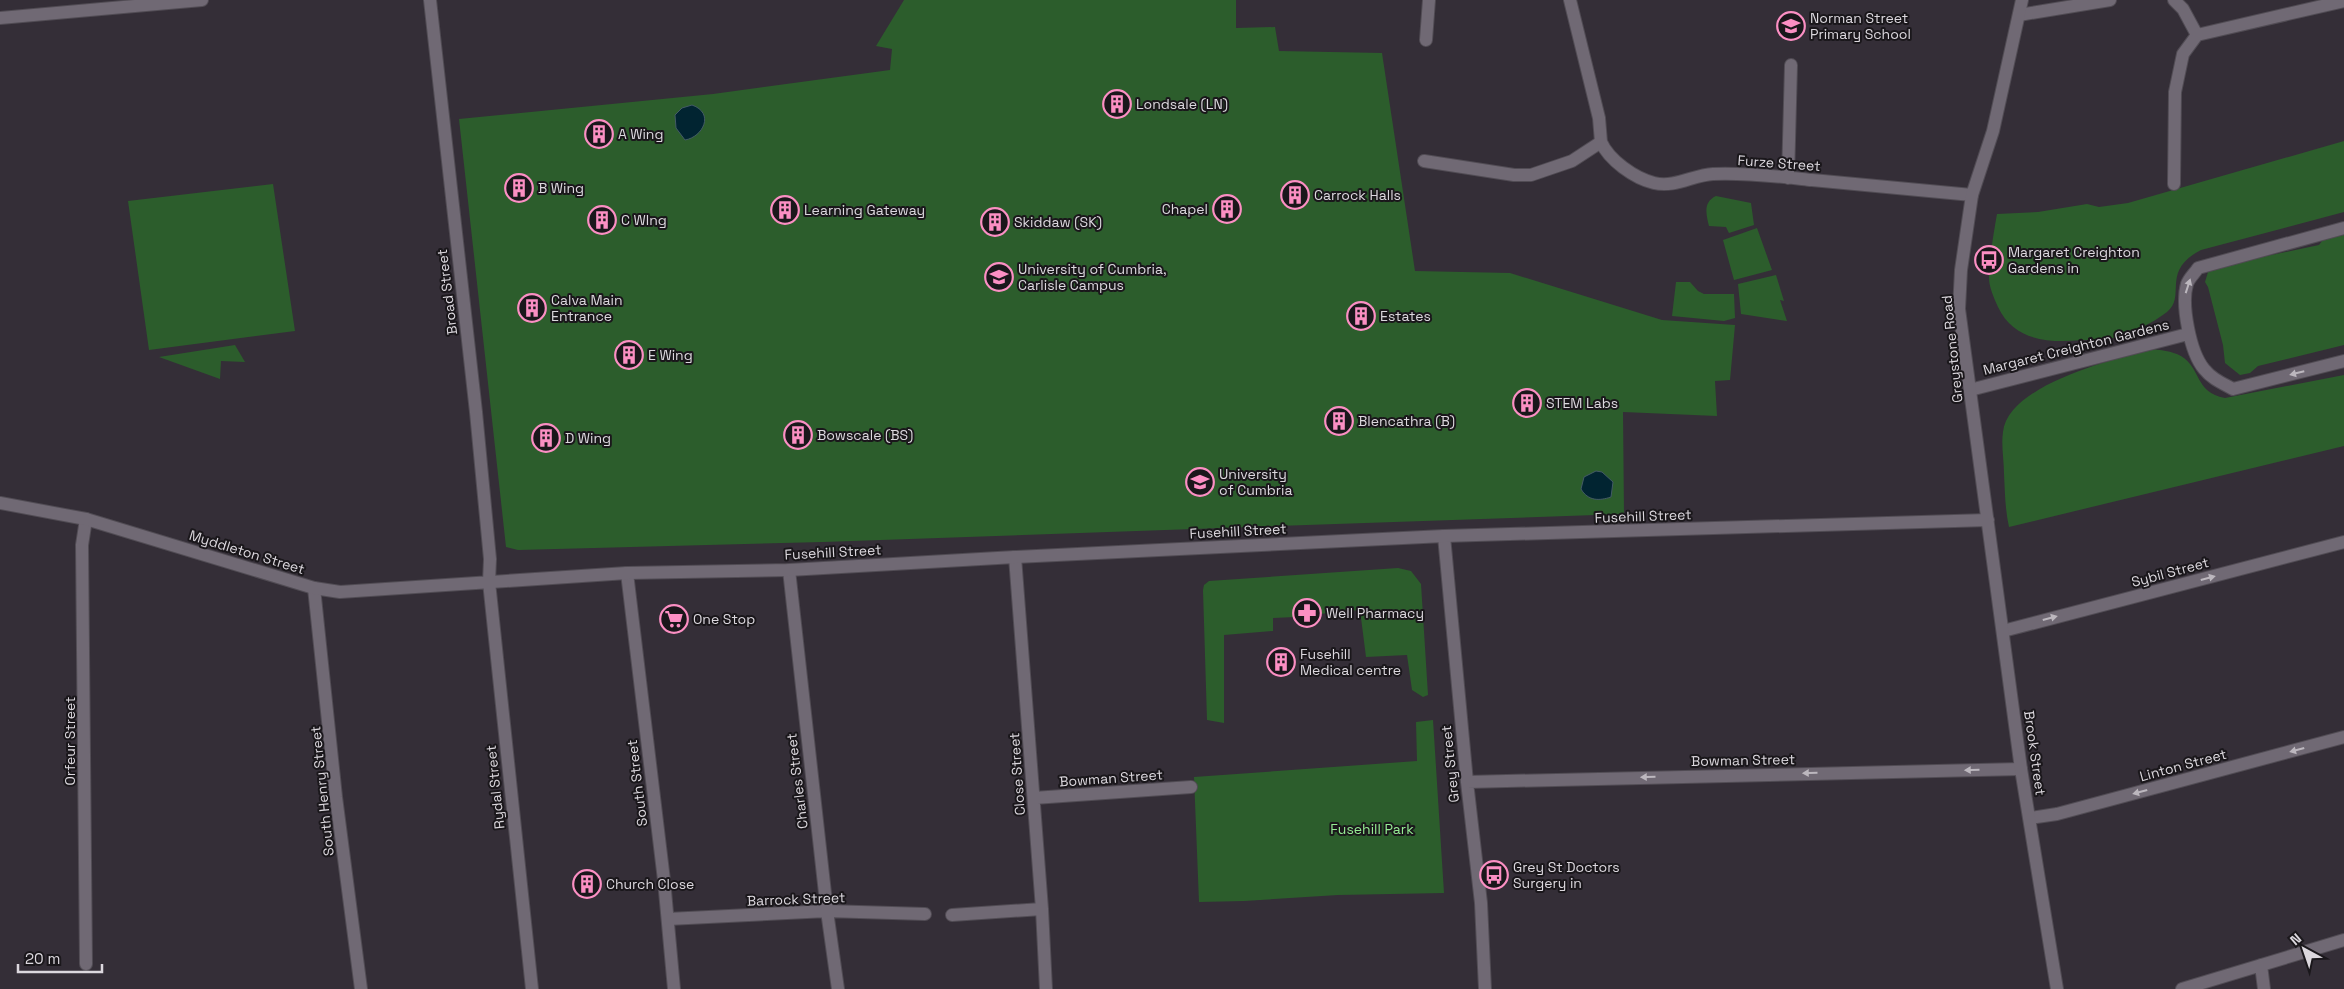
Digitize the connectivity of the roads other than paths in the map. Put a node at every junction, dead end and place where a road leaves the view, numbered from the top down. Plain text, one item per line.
1 (202, 0) edge
2 (430, 0) edge
3 (1429, 0) edge
4 (1570, 0) edge
5 (2022, 0) edge
6 (2110, 0) edge
7 (2174, 0) edge
8 (2344, 1) edge
9 (2019, 15) junction
10 (0, 18) edge
11 (2197, 35) junction
12 (1426, 40) dead end
13 (1792, 65) dead end
14 (1602, 142) junction
15 (1424, 161) dead end
16 (1788, 178) junction
17 (2174, 184) dead end
18 (1972, 195) junction
19 (2344, 228) edge
20 (2188, 334) junction
21 (2344, 361) edge
22 (1970, 390) junction
23 (0, 503) edge
24 (86, 519) junction
25 (1988, 520) junction
26 (1444, 536) junction
27 (2344, 542) edge
28 (1015, 557) junction
29 (789, 570) junction
30 (627, 573) junction
31 (489, 582) junction
32 (314, 588) junction
33 (2003, 631) junction
34 (2344, 737) edge
35 (2021, 769) junction
36 (1466, 782) junction
37 (1191, 788) dead end
38 (1034, 798) junction
39 (2030, 818) junction
40 (1042, 909) junction
41 (827, 911) junction
42 (925, 914) dead end
43 (952, 915) dead end
44 (668, 919) junction
45 (2344, 940) edge
46 (86, 964) dead end
47 (2261, 965) junction
48 (360, 989) edge
49 (532, 989) edge
50 (674, 989) edge
51 (838, 989) edge
52 (1046, 989) edge
53 (1485, 989) edge
54 (2056, 989) edge
55 (2182, 989) edge
56 (2264, 989) edge

1 - 10 street
2 - 31 street, Broad Street
3 - 12 street
4 - 14 street, Furze Street
5 - 9 street, Greystone Road
6 - 9 street
7 - 11 street
8 - 11 street
9 - 18 street, Greystone Road
11 - 17 street
13 - 16 street
14 - 15 street
14 - 16 street, Furze Street
16 - 18 street, Furze Street
18 - 22 street, Greystone Road
20 -> 19 street, Margaret Creighton Gardens
21 -> 20 street, Margaret Creighton Gardens
20 - 22 street, Margaret Creighton Gardens
22 - 25 street, Greystone Road
23 - 24 street, Myddleton Street
24 - 32 street, Myddleton Street
24 - 46 street, Orfeur Street
25 - 26 street, Fusehill Street
25 - 33 street, Brook Street
26 - 28 street, Fusehill Street
26 - 36 street, Grey Street
33 -> 27 street, Sybil Street
28 - 29 street, Fusehill Street
28 - 38 street, Close Street
29 - 30 street, Fusehill Street
29 - 41 street, Charles Street
30 - 31 street, Fusehill Street
30 - 44 street, South Street
31 - 32 street, Myddleton Street
31 - 49 street, Rydal Street
32 - 48 street, South Henry Street
33 - 35 street, Brook Street
34 -> 39 street, Linton Street
35 -> 36 street, Bowman Street
35 - 39 street, Brook Street
36 - 53 street, Grey Street
37 - 38 street, Bowman Street
38 - 40 street, Close Street
39 - 54 street, Brook Street
40 - 43 street
40 - 52 street, Close Street
41 - 42 street, Barrock Street
41 - 44 street, Barrock Street
41 - 51 street, Charles Street
44 - 50 street, South Street
45 - 47 street
47 - 55 street
47 - 56 street

